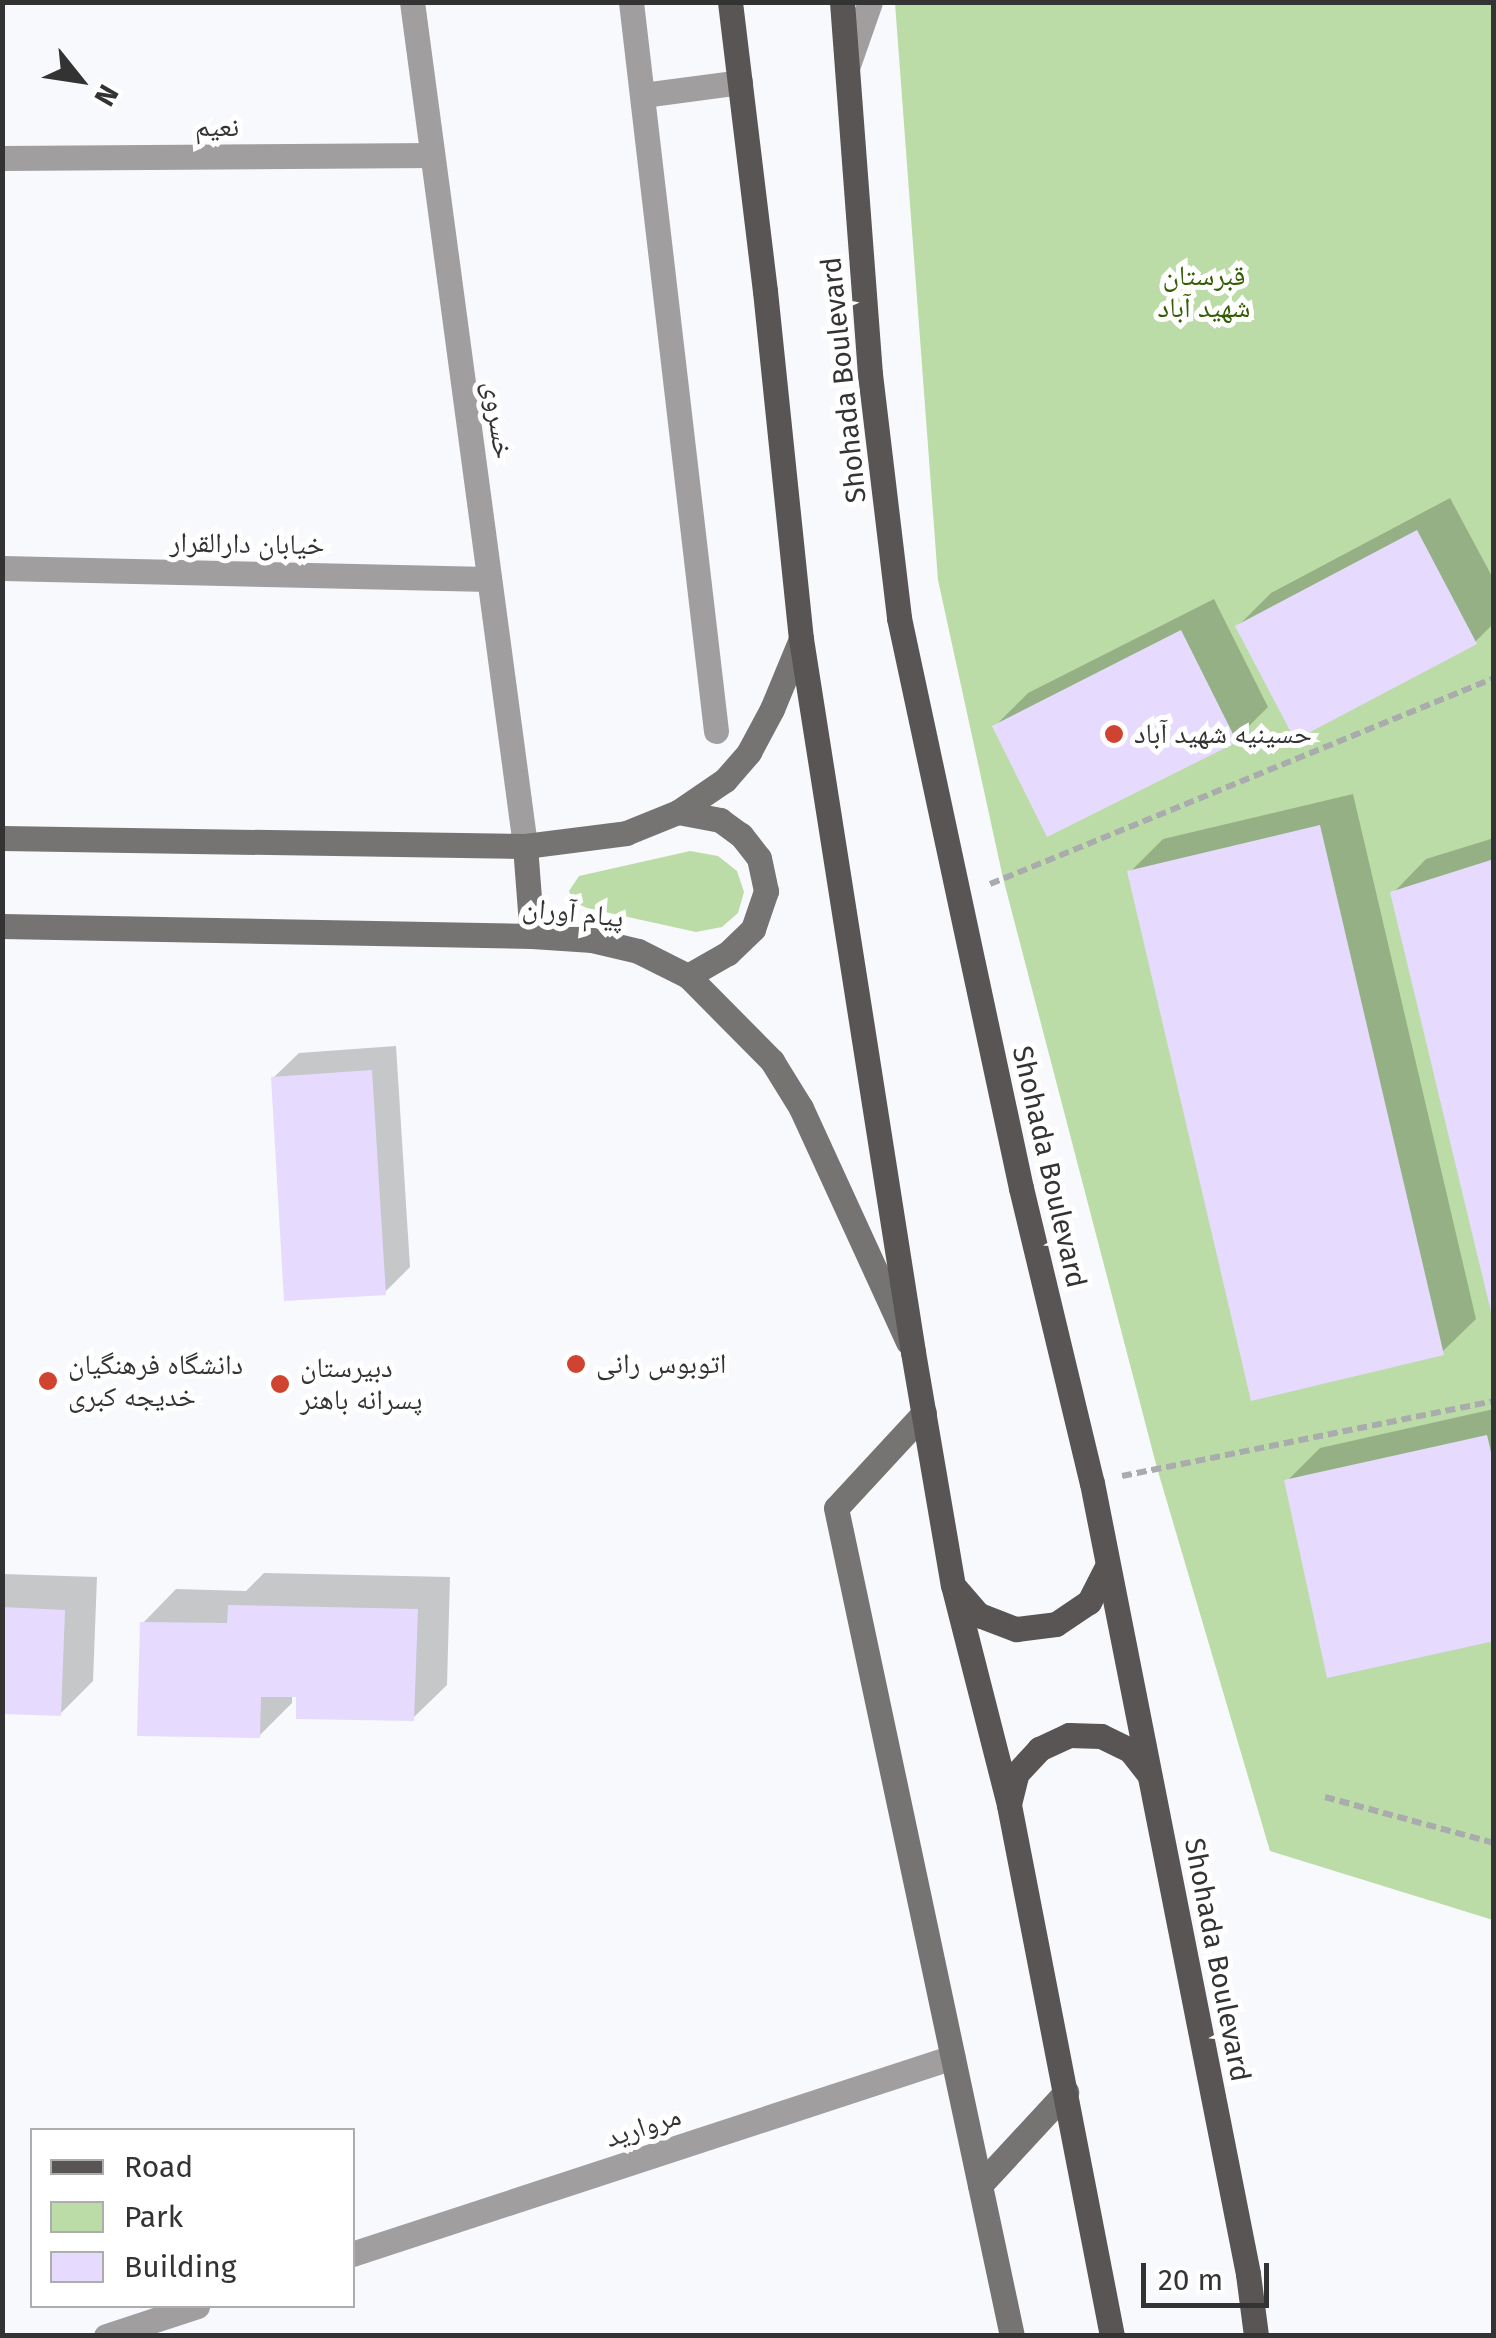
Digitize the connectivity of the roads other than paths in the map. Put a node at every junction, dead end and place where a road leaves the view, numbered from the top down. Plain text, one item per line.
1 (412, 2) edge
2 (631, 2) edge
3 (730, 2) edge
4 (842, 2) edge
5 (870, 2) edge
6 (847, 68) junction
7 (740, 82) junction
8 (643, 95) junction
9 (432, 155) junction
10 (2, 158) edge
11 (2, 568) edge
12 (490, 579) junction
13 (800, 639) junction
14 (716, 732) dead end
15 (678, 812) junction
16 (2, 838) edge
17 (525, 846) junction
18 (2, 926) edge
19 (532, 936) junction
20 (688, 976) junction
21 (913, 1352) junction
22 (924, 1414) junction
23 (1107, 1566) junction
24 (953, 1585) junction
25 (1150, 1776) junction
26 (1009, 1805) junction
27 (952, 2057) junction
28 (1066, 2092) junction
29 (980, 2185) junction
30 (355, 2253) edge
31 (191, 2308) edge
32 (106, 2336) edge
33 (1012, 2336) edge
34 (1112, 2336) edge
35 (1256, 2336) edge

1 - 9 street, خسروی
2 - 8 street
3 - 7 main road
4 - 6 main road, Shohada Boulevard
5 - 6 street
6 - 23 main road, Shohada Boulevard
7 - 8 street
7 - 13 main road
8 - 14 street
9 - 10 street, نعیم
9 - 12 street, خسروی
11 - 12 street, خیابان دارالقرار
12 - 17 street, خسروی
13 - 15 main road
13 - 21 main road
15 - 17 main road
15 - 20 main road
16 - 17 main road
17 - 19 main road
18 - 19 main road, پیام آوران
19 - 20 main road, پیام آوران
20 - 21 main road, پیام آوران
21 - 22 main road
22 - 24 main road
22 - 27 main road
23 - 24 main road
23 - 25 main road, Shohada Boulevard
24 - 26 main road
25 - 26 main road
25 - 35 main road, Shohada Boulevard
26 - 28 main road
27 - 29 main road
27 - 30 street, مروارید
28 - 29 main road
28 - 34 main road
29 - 33 main road
31 - 32 street

